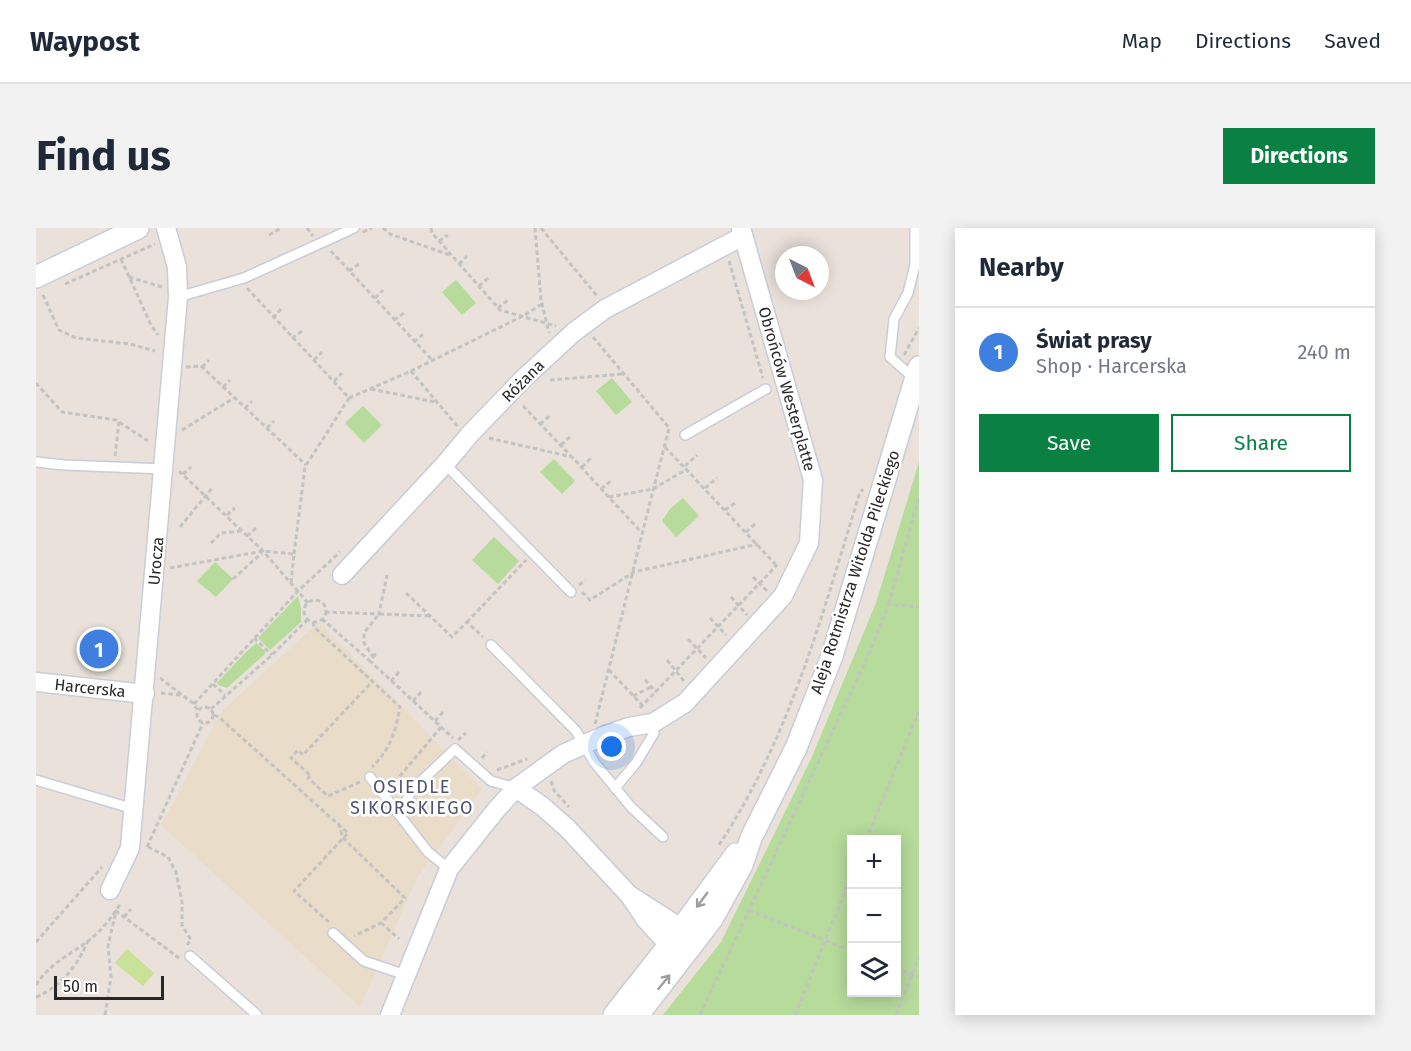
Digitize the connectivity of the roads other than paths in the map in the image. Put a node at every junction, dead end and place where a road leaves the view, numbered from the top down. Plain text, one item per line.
1 (138, 228) edge
2 (354, 228) edge
3 (915, 228) edge
4 (168, 232) edge
5 (742, 232) edge
6 (44, 287) edge
7 (178, 297) junction
8 (911, 371) edge
9 (766, 389) road end
10 (685, 435) dead end
11 (36, 462) edge
12 (445, 464) junction
13 (169, 467) junction
14 (342, 575) dead end
15 (574, 589) road end
16 (491, 645) road end
17 (36, 682) edge
18 (150, 693) junction
19 (653, 723) junction
20 (583, 744) junction
21 (370, 777) road end
22 (36, 780) edge
23 (516, 788) junction
24 (615, 788) junction
25 (134, 809) junction
26 (399, 814) junction
27 (663, 837) dead end
28 (751, 838) junction
29 (449, 869) junction
30 (110, 890) dead end
31 (630, 896) junction
32 (681, 928) junction
33 (334, 930) road end
34 (669, 945) junction
35 (690, 950) junction
36 (190, 956) road end
37 (406, 975) junction
38 (257, 1015) edge
39 (390, 1015) edge
40 (614, 1015) edge
41 (638, 1015) edge

1 - 6 street
2 - 7 lane
3 - 8 lane
4 - 7 street, Urocza
5 - 12 street, Różana
5 - 19 street, Obrońców Westerplatte
7 - 13 street, Urocza
8 - 28 street, Aleja Rotmistrza Witolda Pileckiego
9 - 10 lane
11 - 13 lane
12 - 14 street, Różana
12 - 15 lane
13 - 18 street, Urocza
16 - 20 lane
17 - 18 street, Harcerska
18 - 25 street, Urocza
19 - 20 street, Obrońców Westerplatte
19 - 24 lane
20 - 23 street, Obrońców Westerplatte
20 - 24 lane
21 - 26 lane
22 - 25 lane
23 - 26 lane
23 - 29 street, Obrońców Westerplatte
23 - 31 street
24 - 27 lane
25 - 30 street, Urocza
26 - 29 lane
28 -> 32 street, Aleja Rotmistrza Witolda Pileckiego
28 - 35 street, Aleja Rotmistrza Witolda Pileckiego
29 - 37 street, Obrońców Westerplatte
31 - 32 street
31 - 34 street
32 - 34 street, Aleja Rotmistrza Witolda Pileckiego
32 - 35 street
33 - 37 lane
34 - 35 street
34 - 40 street, Aleja Rotmistrza Witolda Pileckiego
41 -> 35 street, Aleja Rotmistrza Witolda Pileckiego
36 - 38 lane
37 - 39 street, Obrońców Westerplatte

